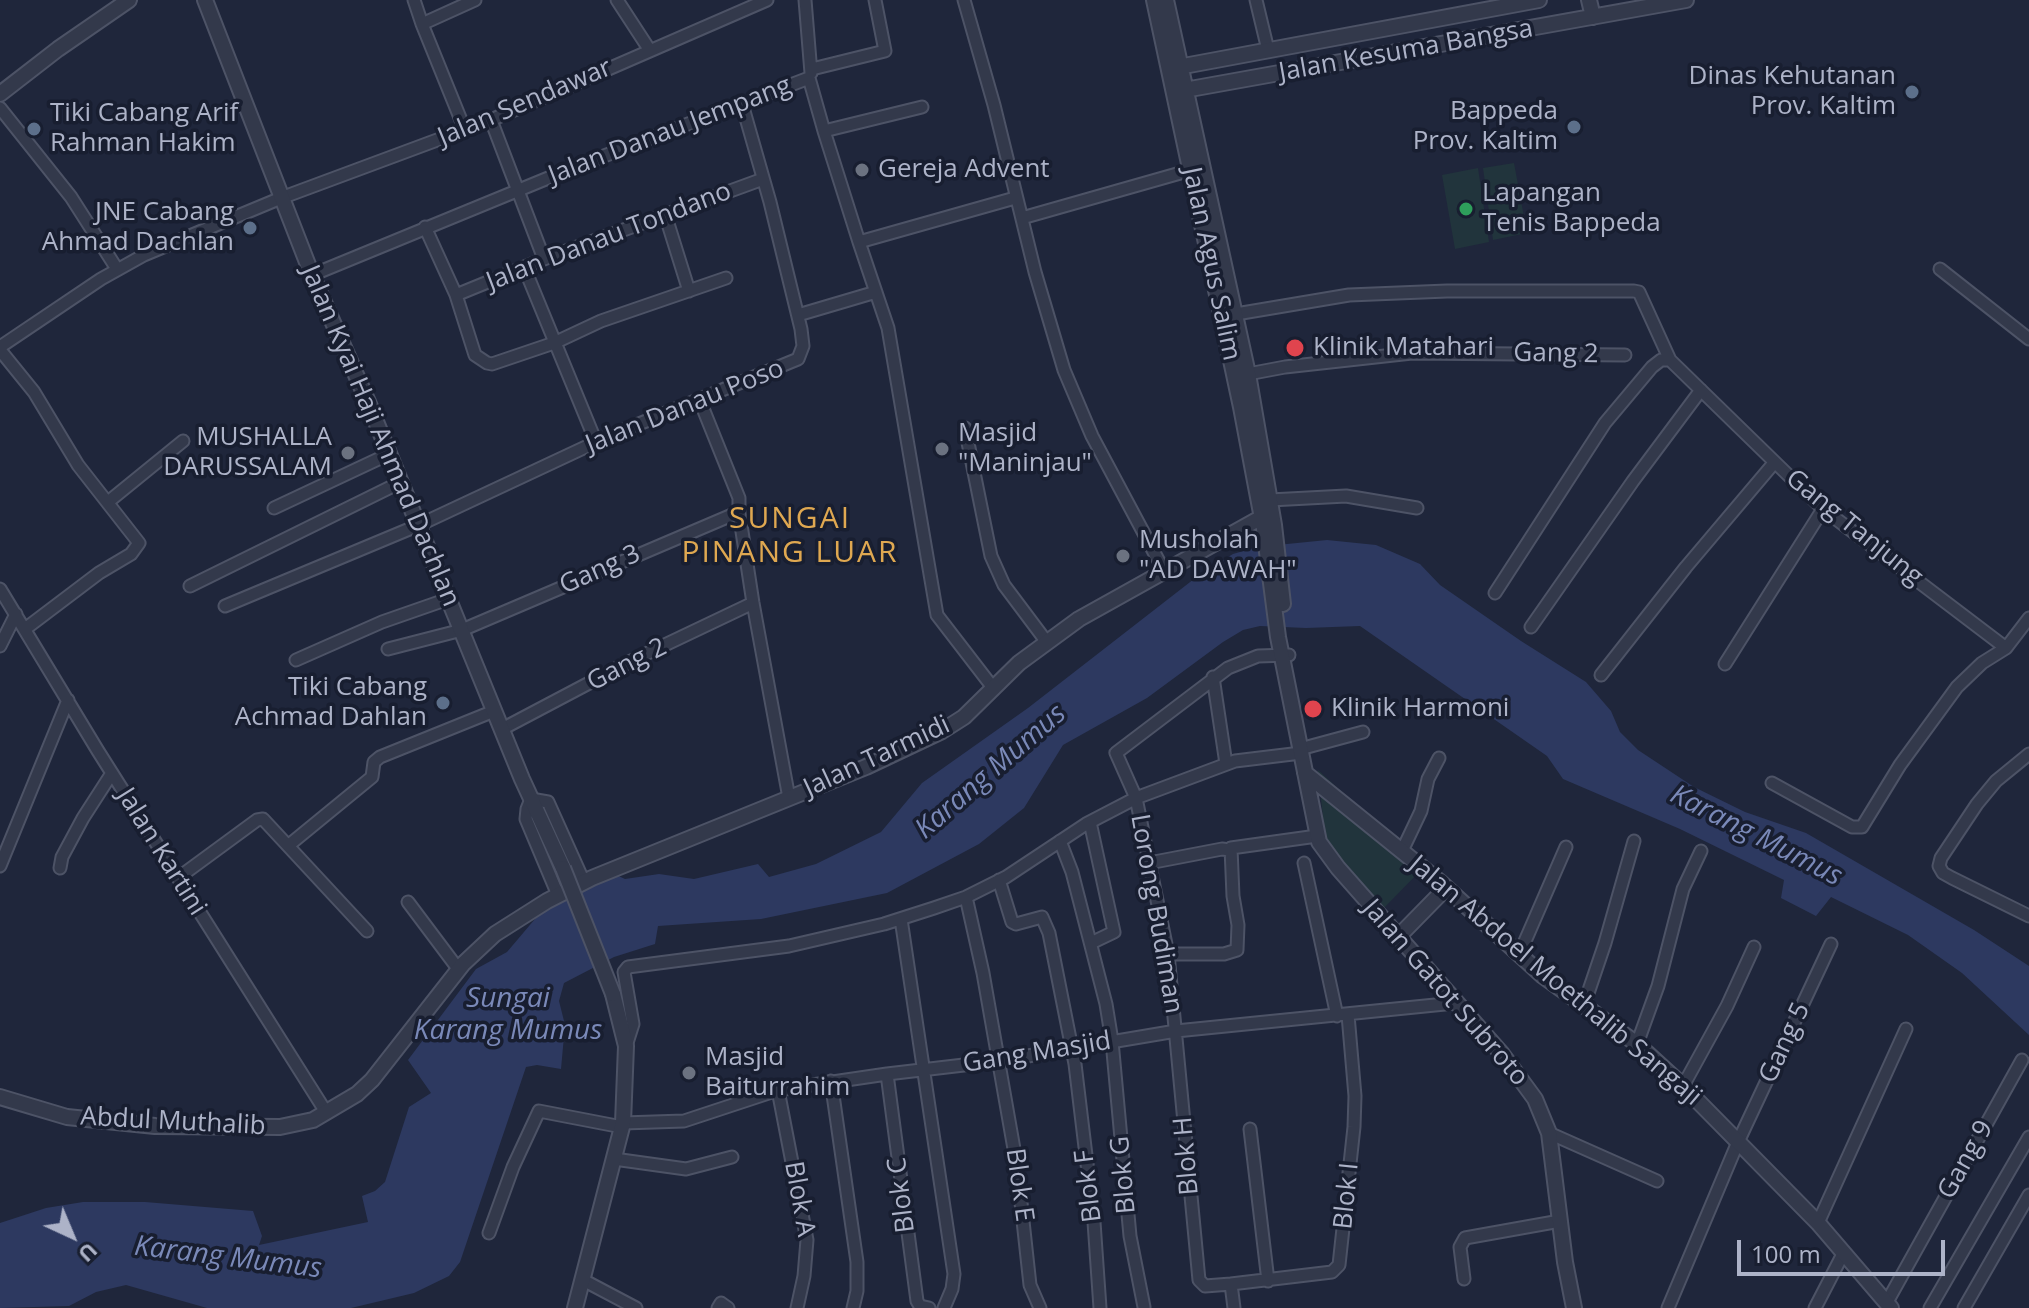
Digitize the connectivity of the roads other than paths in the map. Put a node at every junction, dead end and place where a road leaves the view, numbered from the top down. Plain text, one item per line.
1 (129, 0) edge
2 (205, 0) edge
3 (217, 0) edge
4 (414, 0) edge
5 (475, 0) edge
6 (617, 0) edge
7 (767, 0) edge
8 (805, 0) edge
9 (875, 0) edge
10 (964, 0) edge
11 (1154, 0) edge
12 (1166, 0) edge
13 (1256, 0) edge
14 (1539, 0) edge
15 (1589, 0) edge
16 (1686, 0) edge
17 (1593, 17) junction
18 (422, 24) junction
19 (214, 26) junction
20 (649, 49) junction
21 (1268, 50) junction
22 (1175, 68) junction
23 (811, 73) junction
24 (1180, 91) junction
25 (0, 94) edge
26 (742, 104) junction
27 (922, 107) dead end
28 (0, 108) edge
29 (491, 120) junction
30 (465, 130) junction
31 (824, 131) junction
32 (1191, 170) junction
33 (763, 179) junction
34 (519, 189) junction
35 (281, 198) junction
36 (1015, 198) junction
37 (665, 214) junction
38 (1022, 218) junction
39 (425, 227) junction
40 (859, 242) junction
41 (544, 259) junction
42 (524, 267) junction
43 (117, 269) junction
44 (1940, 269) dead end
45 (312, 275) junction
46 (726, 278) dead end
47 (689, 291) junction
48 (876, 292) junction
49 (456, 295) junction
50 (1236, 314) junction
51 (798, 315) junction
52 (1221, 316) junction
53 (2029, 339) edge
54 (554, 343) junction
55 (0, 349) edge
56 (1625, 355) dead end
57 (1673, 362) junction
58 (1248, 374) junction
59 (1701, 390) junction
60 (700, 401) junction
61 (965, 428) dead end
62 (183, 441) dead end
63 (596, 442) junction
64 (1255, 450) junction
65 (389, 454) junction
66 (1774, 463) junction
67 (401, 482) junction
68 (1270, 500) junction
69 (108, 502) junction
70 (274, 508) dead end
71 (1417, 508) dead end
72 (1823, 509) junction
73 (739, 512) junction
74 (1267, 524) junction
75 (419, 525) junction
76 (1164, 571) junction
77 (190, 586) dead end
78 (0, 589) edge
79 (1495, 593) dead end
80 (448, 599) junction
81 (753, 603) junction
82 (225, 606) dead end
83 (16, 614) junction
84 (2026, 622) edge
85 (1531, 627) dead end
86 (25, 629) junction
87 (462, 630) junction
88 (2029, 639) edge
89 (1046, 641) junction
90 (2009, 644) junction
91 (0, 646) edge
92 (1285, 647) junction
93 (388, 649) dead end
94 (296, 660) dead end
95 (1725, 664) dead end
96 (1601, 675) dead end
97 (1213, 677) junction
98 (994, 689) junction
99 (68, 700) junction
100 (494, 711) junction
101 (502, 729) junction
102 (1363, 732) dead end
103 (1300, 746) junction
104 (2029, 754) edge
105 (1439, 758) dead end
106 (1226, 764) junction
107 (112, 773) junction
108 (1305, 773) junction
109 (1772, 783) dead end
110 (789, 798) junction
111 (1136, 798) junction
112 (531, 799) junction
113 (1090, 822) junction
114 (1317, 836) junction
115 (1060, 841) junction
116 (1634, 841) dead end
117 (289, 845) junction
118 (1566, 847) dead end
119 (1230, 850) junction
120 (1402, 851) junction
121 (1701, 851) dead end
122 (1149, 863) junction
123 (1304, 863) dead end
124 (0, 866) edge
125 (60, 868) dead end
126 (178, 878) junction
127 (999, 880) junction
128 (584, 882) junction
129 (1446, 888) junction
130 (966, 897) junction
131 (553, 898) junction
132 (408, 902) dead end
133 (2029, 916) edge
134 (901, 919) junction
135 (367, 931) dead end
136 (1398, 937) junction
137 (1091, 943) junction
138 (1831, 944) dead end
139 (1754, 947) dead end
140 (1168, 954) junction
141 (1519, 955) junction
142 (459, 970) junction
143 (1455, 1003) junction
144 (1584, 1005) junction
145 (1342, 1015) junction
146 (1906, 1029) dead end
147 (1176, 1031) junction
148 (1112, 1041) junction
149 (1637, 1044) junction
150 (626, 1046) junction
151 (1071, 1049) junction
152 (2022, 1060) dead end
153 (998, 1061) junction
154 (925, 1069) junction
155 (887, 1074) junction
156 (831, 1081) junction
157 (1683, 1086) junction
158 (778, 1090) junction
159 (0, 1097) edge
160 (326, 1112) junction
161 (622, 1125) junction
162 (1250, 1129) dead end
163 (1549, 1133) junction
164 (2029, 1137) edge
165 (1738, 1142) junction
166 (732, 1157) dead end
167 (614, 1159) junction
168 (1657, 1181) dead end
169 (2029, 1195) edge
170 (1560, 1221) junction
171 (1818, 1223) junction
172 (489, 1233) dead end
173 (1844, 1252) junction
174 (1464, 1279) dead end
175 (583, 1280) junction
176 (1199, 1280) joint
177 (1268, 1281) junction
178 (1231, 1284) junction
179 (1889, 1305) edge
180 (580, 1306) edge
181 (1144, 1307) edge
182 (636, 1308) edge
183 (797, 1308) edge
184 (853, 1308) edge
185 (929, 1308) edge
186 (944, 1308) edge
187 (1040, 1308) edge
188 (1100, 1308) edge
189 (1234, 1308) edge
190 (1574, 1308) edge
191 (1668, 1308) edge
192 (1815, 1308) edge
193 (1930, 1308) edge
194 (1964, 1308) edge

1 - 25 street
2 - 19 street, Jalan Kyai Haji Ahmad Dachlan
3 - 19 street
4 - 18 street
5 - 18 street
6 - 20 street
7 - 20 street, Jalan Sendawar
8 - 23 street
9 - 23 street
10 - 36 street
11 - 22 street, Jalan Agus Salim
12 - 22 street, Jalan Agus Salim
13 - 21 street
14 - 21 street, Jalan Kesuma Bangsa
15 - 17 street
16 - 17 street, Jalan Kesuma Bangsa
17 - 24 street, Jalan Kesuma Bangsa
18 - 30 street
19 - 35 street, Jalan Kyai Haji Ahmad Dachlan
20 - 29 street, Jalan Sendawar
21 - 22 street, Jalan Kesuma Bangsa
22 - 24 street, Jalan Agus Salim
23 - 26 street, Jalan Danau Jempang
23 - 31 street, Jalan Danau Jempang
24 - 32 street, Jalan Agus Salim
24 - 50 street, Jalan Agus Salim
26 - 33 street, Jalan Danau Poso
26 - 34 street, Jalan Danau Jempang
27 - 31 street
28 - 43 street
29 - 30 street, Jalan Sendawar
29 - 34 street
30 - 35 street, Jalan Sendawar
31 - 40 street, Jalan Danau Jempang
32 - 38 street
32 - 52 street, Jalan Agus Salim
33 - 37 street, Jalan Danau Tondano
33 - 51 street, Jalan Danau Poso
34 - 39 street, Jalan Danau Jempang
34 - 41 street
35 - 43 street, Jalan Sendawar
35 - 45 street, Jalan Kyai Haji Ahmad Dachlan
36 - 38 street
36 - 40 street
37 - 41 street, Jalan Danau Tondano
37 - 47 street
38 - 76 street
39 - 45 street, Jalan Danau Jempang
39 - 49 street
40 - 48 street, Jalan Danau Jempang
41 - 42 street, Jalan Danau Tondano
42 - 49 street, Jalan Danau Tondano
42 - 54 street
43 - 55 street, Jalan Sendawar
44 - 53 street
45 - 65 street, Jalan Kyai Haji Ahmad Dachlan
46 - 47 street
47 - 54 street
48 - 51 street
48 - 98 street, Jalan Danau Jempang
49 - 54 street
50 - 52 street
50 - 57 street, Gang Tanjung
50 - 58 street, Jalan Agus Salim
51 - 60 street, Jalan Danau Poso
52 - 64 street, Jalan Agus Salim
54 - 63 street
55 - 69 street
56 - 58 street, Gang 2
57 - 59 street, Gang Tanjung
57 - 79 street
58 - 64 street, Jalan Agus Salim
59 - 66 street, Gang Tanjung
59 - 85 street
60 - 63 street, Jalan Danau Poso
60 - 73 street
61 - 89 street
62 - 69 street
63 - 75 street, Jalan Danau Poso
64 - 68 street, Jalan Agus Salim
64 - 74 street, Jalan Agus Salim
65 - 67 street, Jalan Kyai Haji Ahmad Dachlan
65 - 70 street
66 - 72 street, Gang Tanjung
66 - 96 street
67 - 75 street, Jalan Kyai Haji Ahmad Dachlan
67 - 77 street
68 - 71 street
68 - 74 street, Jalan Agus Salim
69 - 86 street
72 - 90 street, Gang Tanjung
72 - 95 street
73 - 81 street
73 - 87 street, Gang 3
74 - 76 street, Jalan Tarmidi
74 - 92 street, Jalan Gatot Subroto
75 - 80 street, Jalan Kyai Haji Ahmad Dachlan
75 - 82 street
76 - 89 street, Jalan Tarmidi
78 - 83 street, Jalan Kartini
80 - 87 street, Jalan Kyai Haji Ahmad Dachlan
80 - 94 street
81 - 101 street, Gang 2
81 - 110 street
83 - 86 street, Jalan Kartini
83 - 91 street
84 - 88 street
84 - 90 street
86 - 99 street, Jalan Kartini
87 - 93 street, Gang 3
87 - 100 street, Jalan Kyai Haji Ahmad Dachlan
89 - 98 street, Jalan Tarmidi
90 - 109 street
92 - 97 street
92 - 103 street, Jalan Gatot Subroto
97 - 106 street
97 - 111 street, Lorong Budiman
98 - 110 street, Jalan Tarmidi
99 - 107 street, Jalan Kartini
99 - 124 street
100 - 101 street, Jalan Kyai Haji Ahmad Dachlan
100 - 117 street
101 - 112 street, Jalan Kyai Haji Ahmad Dachlan
102 - 103 street
103 - 106 street
103 - 108 street, Jalan Gatot Subroto
104 - 133 street
105 - 120 street
106 - 111 street
107 - 125 street
107 - 126 street, Jalan Kartini
108 - 114 street, Jalan Gatot Subroto
108 - 120 street, Jalan Abdoel Moethalib Sangaji
110 - 128 street, Jalan Tarmidi
111 - 113 street
111 - 122 street, Lorong Budiman
112 - 128 street
112 - 131 street
112 - 150 street, Jalan Kyai Haji Ahmad Dachlan, bridge
113 - 115 street
113 - 137 street
114 - 119 street
114 - 136 street, Jalan Gatot Subroto
115 - 127 street
115 - 137 street, Blok G
116 - 144 street
117 - 126 street
117 - 135 street
118 - 141 street
119 - 122 street
119 - 140 street
120 - 129 street, Jalan Abdoel Moethalib Sangaji
121 - 149 street
122 - 140 street, Lorong Budiman
123 - 145 street, Blok I
126 - 160 street, Jalan Kartini
127 - 130 street
127 - 151 street, Blok F
128 - 131 street, Jalan Tarmidi
129 - 136 street
129 - 141 street, Jalan Abdoel Moethalib Sangaji
130 - 134 street
130 - 153 street, Blok E
131 - 142 street, Abdul Muthalib
132 - 142 street
134 - 150 street
134 - 154 street
136 - 143 street, Jalan Gatot Subroto
137 - 148 street, Blok G
138 - 165 street, Gang 5
139 - 157 street
140 - 147 street, Lorong Budiman
141 - 144 street, Jalan Abdoel Moethalib Sangaji
142 - 160 street, Abdul Muthalib
143 - 145 street, Gang Masjid
143 - 163 street, Jalan Gatot Subroto
144 - 149 street, Jalan Abdoel Moethalib Sangaji
145 - 147 street, Gang Masjid
145 - 177 street, Blok I
146 - 171 street
147 - 148 street, Gang Masjid
147 - 176 street, Blok H
148 - 151 street, Gang Masjid
148 - 181 street, Blok G
149 - 157 street, Jalan Abdoel Moethalib Sangaji
150 - 161 street, Jalan Kyai Haji Ahmad Dachlan
151 - 153 street, Gang Masjid
151 - 188 street, Blok F
152 - 179 street, Gang 9
153 - 154 street, Gang Masjid
153 - 187 street, Blok E
154 - 155 street, Gang Masjid
154 - 186 street
155 - 156 street, Gang Masjid
155 - 185 street, Blok C
156 - 158 street, Gang Masjid
156 - 184 street
157 - 165 street, Jalan Abdoel Moethalib Sangaji
158 - 161 street, Gang Masjid
158 - 183 street, Blok A
159 - 160 street, Abdul Muthalib
161 - 167 street, Jalan Kyai Haji Ahmad Dachlan
161 - 172 street
162 - 177 street
163 - 168 street
163 - 170 street, Jalan Gatot Subroto
164 - 193 street
165 - 171 street, Jalan Abdoel Moethalib Sangaji
165 - 191 street, Gang 5
166 - 167 street
167 - 175 street, Jalan Kyai Haji Ahmad Dachlan
169 - 194 street
170 - 174 street
170 - 190 street, Jalan Gatot Subroto
171 - 173 street, Jalan Abdoel Moethalib Sangaji
173 - 179 street, Jalan Abdoel Moethalib Sangaji
173 - 192 street
175 - 180 street, Jalan Kyai Haji Ahmad Dachlan
175 - 182 street
176 - 178 street, Blok I
177 - 178 street, Blok I
178 - 189 street

